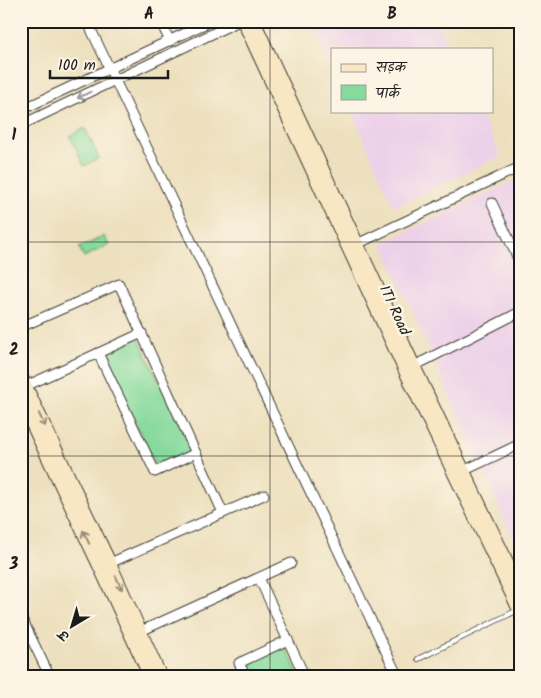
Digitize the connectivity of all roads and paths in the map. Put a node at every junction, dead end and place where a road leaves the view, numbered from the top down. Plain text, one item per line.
1 (87, 21) edge
2 (160, 21) edge
3 (211, 21) edge
4 (239, 21) edge
5 (243, 21) edge
6 (254, 21) edge
7 (170, 40) junction
8 (109, 69) junction
9 (115, 80) junction
10 (21, 110) edge
11 (21, 125) edge
12 (520, 167) edge
13 (492, 203) dead end
14 (357, 244) junction
15 (520, 263) edge
16 (520, 312) edge
17 (21, 327) edge
18 (142, 333) junction
19 (98, 353) junction
20 (414, 366) junction
21 (24, 381) edge
22 (21, 401) edge
23 (520, 444) edge
24 (196, 453) junction
25 (460, 473) junction
26 (264, 495) dead end
27 (223, 513) junction
28 (291, 563) dead end
29 (110, 564) junction
30 (259, 578) junction
31 (520, 588) edge
32 (519, 611) edge
33 (21, 617) edge
34 (141, 632) junction
35 (288, 640) junction
36 (418, 659) dead end
37 (156, 676) edge
38 (50, 677) edge
39 (246, 677) edge
40 (305, 677) edge
41 (398, 677) edge

1 - 8 street
2 - 7 street
3 - 7 street
4 - 9 street
5 - 25 street, ITI Road
6 - 14 street, ITI Road
7 - 8 street
8 - 9 street
8 - 10 street
9 -> 11 street
9 - 41 street
12 - 14 street
13 - 15 street
14 - 20 street, ITI Road
16 - 20 street
17 - 18 street
18 - 19 street
18 - 24 street
19 - 21 street
19 - 24 street
20 - 25 street, ITI Road
21 -> 29 street
37 -> 22 street
23 - 25 street
24 - 27 street
25 - 31 street, ITI Road
25 - 32 street, ITI Road
26 - 27 street
27 - 29 street
28 - 30 street
29 -> 34 street
30 - 34 street
30 - 35 street
32 - 36 lane
33 - 38 street
34 - 37 street
35 - 39 street
35 - 40 street

